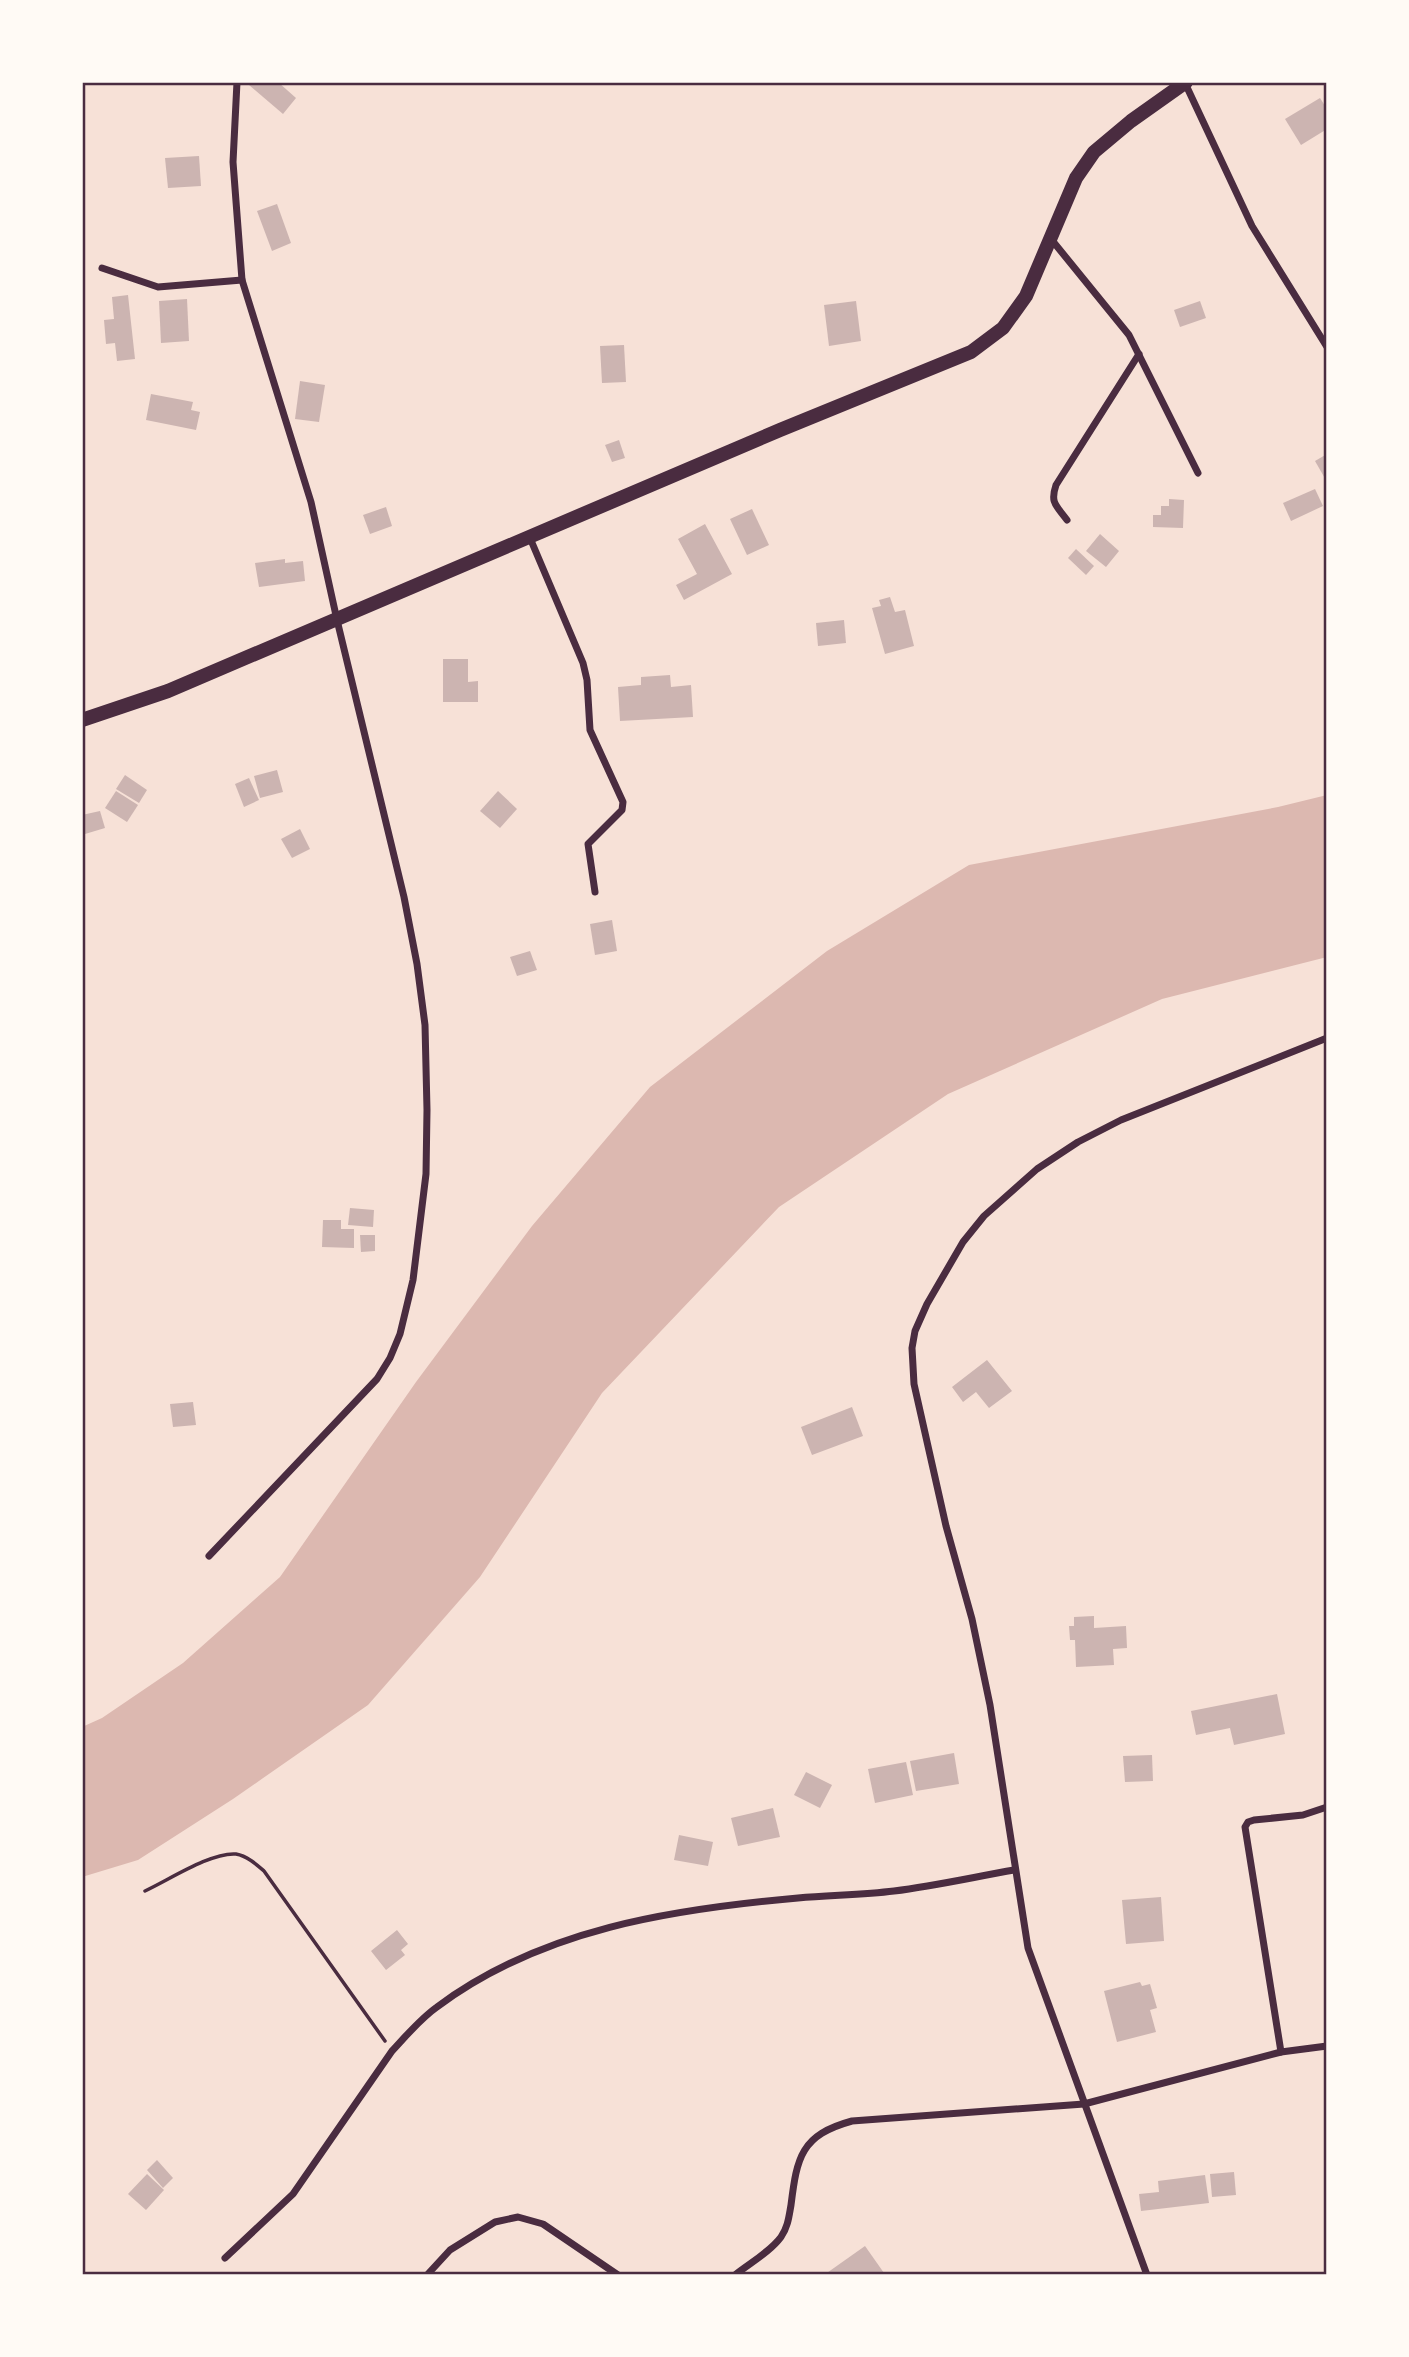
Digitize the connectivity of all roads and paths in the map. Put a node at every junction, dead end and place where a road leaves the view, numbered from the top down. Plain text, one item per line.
1 (237, 82) edge
2 (1185, 82) edge
3 (1051, 239) junction
4 (102, 268) dead end
5 (242, 280) junction
6 (1327, 347) edge
7 (1139, 354) junction
8 (1198, 473) dead end
9 (1067, 520) dead end
10 (530, 538) junction
11 (337, 620) junction
12 (82, 720) edge
13 (595, 892) dead end
14 (1327, 1038) edge
15 (209, 1556) dead end
16 (1327, 1807) edge
17 (1014, 1870) junction
18 (145, 1891) dead end
19 (1327, 2046) edge
20 (392, 2052) junction
21 (1282, 2052) junction
22 (1084, 2104) junction
23 (225, 2258) dead end
24 (427, 2275) edge
25 (618, 2275) edge
26 (735, 2275) edge
27 (1147, 2275) edge

1 - 5 street
2 - 3 main road
2 - 6 street
3 - 7 street
3 - 10 main road
4 - 5 street
5 - 11 street
7 - 8 street
7 - 9 street
10 - 11 main road
10 - 13 street
11 - 12 main road
11 - 15 street
14 - 17 street
16 - 21 street
17 - 20 street
17 - 22 street
18 - 20 path
19 - 21 street
20 - 23 street
21 - 22 street
22 - 26 street
22 - 27 street
24 - 25 street

